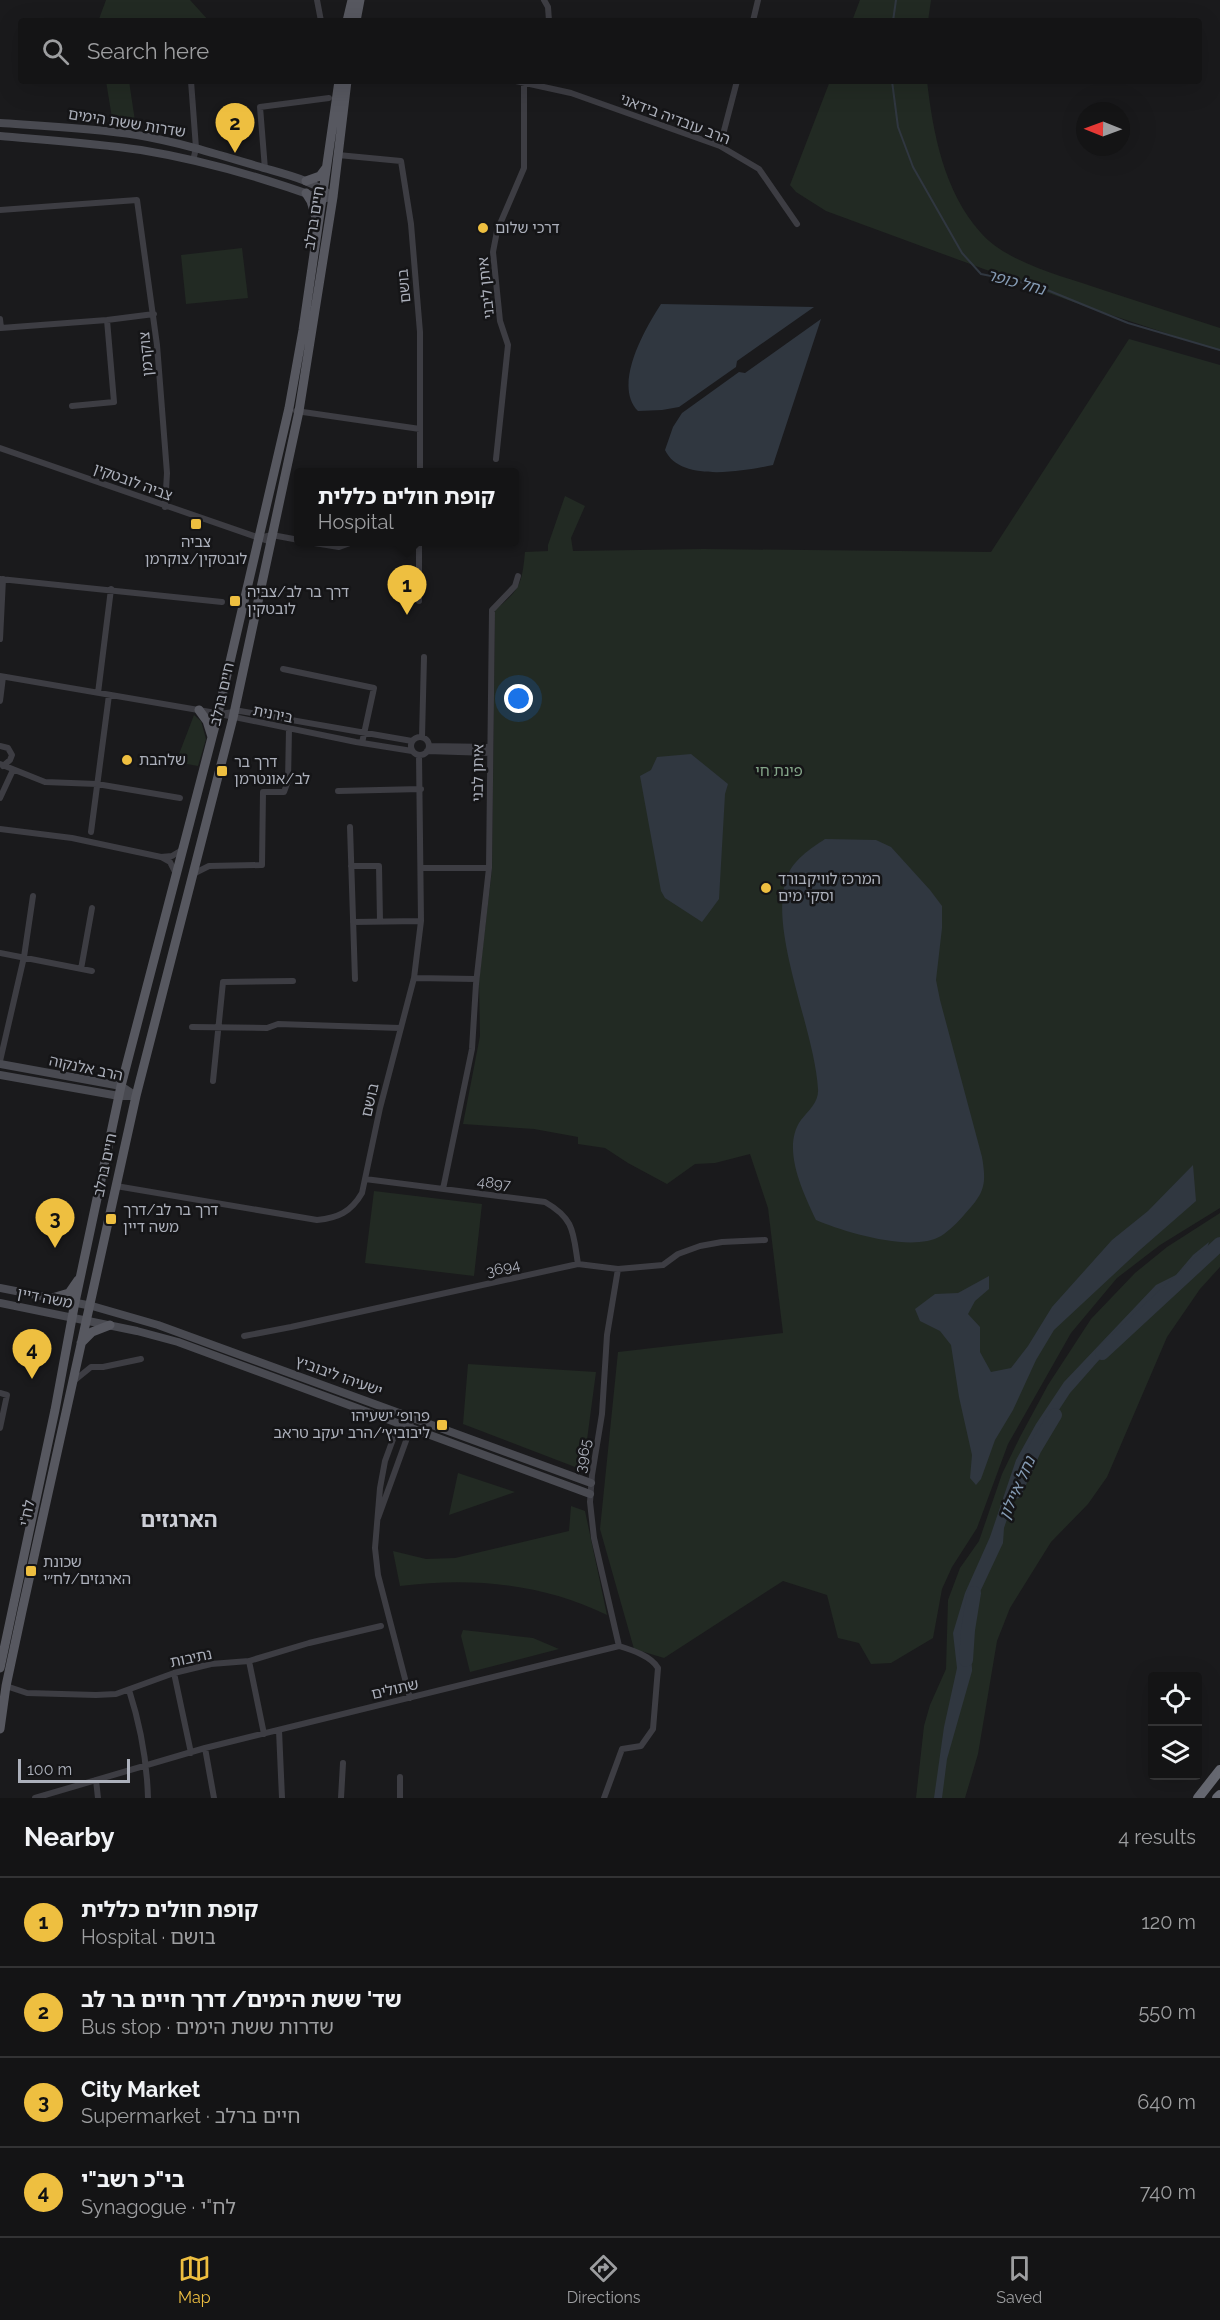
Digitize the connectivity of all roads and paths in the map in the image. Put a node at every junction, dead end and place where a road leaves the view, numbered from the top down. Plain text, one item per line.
1 (317, 0) edge
2 (352, 0) edge
3 (360, 0) edge
4 (544, 0) edge
5 (758, 0) edge
6 (320, 18) edge
7 (349, 18) edge
8 (350, 18) edge
9 (549, 18) edge
10 (754, 18) edge
11 (192, 84) edge
12 (339, 84) edge
13 (347, 84) edge
14 (524, 84) edge
15 (543, 84) edge
16 (736, 84) edge
17 (329, 98) dead end
18 (0, 123) edge
19 (0, 136) edge
20 (720, 146) junction
21 (196, 148) junction
22 (338, 155) junction
23 (193, 161) junction
24 (328, 163) junction
25 (266, 169) junction
26 (306, 181) junction
27 (306, 193) junction
28 (323, 194) junction
29 (333, 197) junction
30 (0, 210) edge
31 (797, 225) dead end
32 (318, 227) junction
33 (154, 314) junction
34 (0, 319) edge
35 (107, 320) junction
36 (72, 406) dead end
37 (299, 411) junction
38 (288, 415) junction
39 (420, 429) junction
40 (0, 448) edge
41 (496, 459) dead end
42 (420, 468) edge
43 (165, 507) junction
44 (258, 538) junction
45 (271, 539) junction
46 (294, 540) edge
47 (419, 546) edge
48 (518, 576) dead end
49 (2, 579) edge
50 (111, 589) junction
51 (419, 601) dead end
52 (222, 602) dead end
53 (0, 639) edge
54 (424, 657) dead end
55 (283, 669) dead end
56 (2, 677) edge
57 (99, 693) junction
58 (109, 695) junction
59 (0, 700) edge
60 (199, 710) junction
61 (218, 714) junction
62 (233, 714) junction
63 (289, 729) junction
64 (363, 733) junction
65 (422, 736) junction
66 (212, 738) junction
67 (412, 741) junction
68 (362, 743) junction
69 (0, 746) edge
70 (428, 749) junction
71 (490, 750) junction
72 (412, 751) junction
73 (419, 755) junction
74 (2, 765) edge
75 (13, 770) junction
76 (97, 784) junction
77 (421, 789) junction
78 (339, 791) dead end
79 (0, 798) edge
80 (180, 798) dead end
81 (350, 827) dead end
82 (0, 829) edge
83 (91, 832) dead end
84 (183, 849) junction
85 (198, 855) junction
86 (160, 857) junction
87 (209, 866) junction
88 (351, 866) junction
89 (421, 868) junction
90 (489, 868) junction
91 (193, 874) junction
92 (176, 877) junction
93 (33, 897) dead end
94 (93, 908) dead end
95 (380, 921) junction
96 (421, 921) junction
97 (353, 922) junction
98 (0, 953) edge
99 (24, 957) junction
100 (81, 969) junction
101 (92, 971) dead end
102 (414, 978) junction
103 (476, 979) junction
104 (355, 980) dead end
105 (294, 981) dead end
106 (192, 1027) dead end
107 (219, 1027) junction
108 (400, 1028) junction
109 (0, 1063) edge
110 (0, 1075) edge
111 (213, 1081) dead end
112 (120, 1091) junction
113 (136, 1096) junction
114 (365, 1179) junction
115 (116, 1186) junction
116 (443, 1189) junction
117 (765, 1240) dead end
118 (578, 1264) junction
119 (618, 1269) junction
120 (83, 1270) junction
121 (0, 1288) edge
122 (52, 1298) junction
123 (75, 1302) junction
124 (0, 1303) edge
125 (88, 1305) junction
126 (72, 1317) junction
127 (85, 1320) junction
128 (110, 1325) junction
129 (244, 1336) dead end
130 (78, 1351) junction
131 (141, 1359) dead end
132 (91, 1367) junction
133 (71, 1383) junction
134 (4, 1394) edge
135 (409, 1416) junction
136 (399, 1423) junction
137 (411, 1427) junction
138 (0, 1428) edge
139 (591, 1483) junction
140 (590, 1494) junction
141 (378, 1518) junction
142 (381, 1626) dead end
143 (619, 1646) junction
144 (249, 1661) junction
145 (0, 1668) edge
146 (174, 1672) junction
147 (6, 1686) junction
148 (129, 1690) junction
149 (410, 1698) junction
150 (0, 1729) edge
151 (279, 1730) junction
152 (264, 1734) junction
153 (205, 1748) junction
154 (191, 1753) junction
155 (344, 1763) dead end
156 (145, 1766) junction
157 (1220, 1770) edge
158 (400, 1777) dead end
159 (96, 1780) junction
160 (35, 1798) edge
161 (98, 1798) edge
162 (148, 1798) edge
163 (214, 1798) edge
164 (282, 1798) edge
165 (341, 1798) edge
166 (400, 1798) edge
167 (604, 1798) edge
168 (1198, 1798) edge

1 - 6 street
2 - 7 main road
3 - 8 main road
4 - 9 street
5 - 10 street
11 - 21 street
12 - 24 main road, חיים ברלב
13 - 22 main road, חיים ברלב
14 - 41 street, איתן ליבני
15 - 20 street, הרב עובדיה בידאני
16 - 20 street
17 - 25 street
18 - 21 street, שדרות ששת הימים
19 - 23 street, שדרות ששת הימים
20 - 31 street, הרב עובדיה בידאני
21 - 23 street
21 - 25 street, שדרות ששת הימים
22 - 29 main road, חיים ברלב
22 - 39 street, בושם
23 - 27 street, שדרות ששת הימים
24 - 26 main road
24 - 28 main road, חיים ברלב
25 - 26 street, שדרות ששת הימים
26 - 28 street, שדרות ששת הימים
27 - 28 street, שדרות ששת הימים
27 - 32 main road
28 - 29 street, שדרות ששת הימים
28 - 32 main road, חיים ברלב
29 - 37 main road, חיים ברלב
30 - 33 street, צוקרמן
32 - 38 main road, חיים ברלב
33 - 35 street
33 - 43 street, צוקרמן
34 - 35 street
35 - 36 street
37 - 38 street
37 - 39 street
37 - 45 main road, חיים ברלב
38 - 44 main road, חיים ברלב
39 - 42 street, בושם
40 - 43 street, צביה לובטקין
43 - 44 street, צביה לובטקין
44 - 45 street, צביה לובטקין
44 - 61 main road, חיים ברלב
45 - 46 street, צביה לובטקין
45 - 62 main road, חיים ברלב
47 - 51 street
48 - 71 street, איתן לבני
49 - 50 street
49 - 53 street
50 - 52 street
50 - 57 street
54 - 65 street
55 - 64 street
56 - 57 street, בירנית
56 - 59 street
57 - 58 street, בירנית
58 - 60 street, בירנית
58 - 76 street
60 - 61 street, בירנית
60 - 66 main road
61 - 62 street, בירנית
61 - 66 main road, חיים ברלב
62 - 63 street, בירנית
62 - 64 street, בירנית
62 - 85 main road, חיים ברלב
63 - 68 street, בירנית
63 - 87 street
64 - 67 street, בירנית
64 - 68 street
65 - 67 street
65 - 70 street
66 - 84 main road, חיים ברלב
67 - 72 street
68 - 72 street, בירנית
69 - 74 street
70 - 71 street
70 - 73 street
71 - 90 street, איתן לבני
72 - 73 street
73 - 77 street, בושם
74 - 75 street
75 - 76 street
75 - 79 street
76 - 80 street
76 - 83 street
77 - 78 street
77 - 89 street, בושם
81 - 88 street
82 - 86 street
84 - 86 street
84 - 92 main road, חיים ברלב
85 - 87 street
85 - 91 main road, חיים ברלב
86 - 92 street
87 - 91 street
88 - 95 street
88 - 97 street
89 - 90 street
89 - 96 street, בושם
90 - 103 street, איתן לבני
91 - 113 main road, חיים ברלב
92 - 112 main road, חיים ברלב
93 - 99 street
94 - 100 street
95 - 96 street
95 - 97 street
96 - 102 street, בושם
97 - 104 street
98 - 99 street
99 - 100 street
99 - 109 street
100 - 101 street
102 - 103 street
102 - 108 street, בושם
103 - 116 street, איתן לבני
105 - 107 street
106 - 107 street
107 - 108 street
107 - 111 street
108 - 114 street, בושם
109 - 112 street, הרב אלנקוה
110 - 112 street, הרב אלנקוה
112 - 113 street, הרב אלנקוה
112 - 120 main road, חיים ברלב
113 - 115 main road, חיים ברלב
114 - 115 street, בושם
114 - 116 street, 4897
115 - 125 main road, חיים ברלב
116 - 118 street, 4897
117 - 119 street, 3694
118 - 119 street, 3694
118 - 129 street, 3694
119 - 139 street, 3965
120 - 122 main road
120 - 123 main road, חיים ברלב
121 - 122 street, משה דיין
122 - 123 street, משה דיין
123 - 125 street, ישעיהו ליבוביץ
123 - 126 main road, לח"י
124 - 126 street, משה דיין
125 - 127 main road, לח"י
125 - 135 street, ישעיהו ליבוביץ
126 - 127 street, משה דיין
126 - 145 main road, לח"י
127 - 128 street, ישעיהו ליבוביץ
127 - 130 main road, לח"י
128 - 130 main road
128 - 136 street, ישעיהו ליבוביץ
130 - 132 street
130 - 133 main road, לח"י
131 - 132 street
132 - 133 street
133 - 147 main road, לח"י
134 - 138 street
135 - 136 street
135 - 137 street
135 - 139 street, ישעיהו ליבוביץ
136 - 137 street, ישעיהו ליבוביץ
136 - 141 street
137 - 140 street, ישעיהו ליבוביץ
137 - 141 street
139 - 140 street, 3965
140 - 143 street, 3965
141 - 149 street
142 - 144 street, נתיבות
143 - 149 street, שתולים
143 - 167 street
144 - 146 street, נתיבות
144 - 152 street
146 - 148 street, נתיבות
146 - 154 street
147 - 148 street, נתיבות
147 - 150 main road, לח"י
148 - 156 street
149 - 151 street, שתולים
151 - 152 street, שתולים
151 - 164 street
152 - 153 street, שתולים
153 - 154 street, שתולים
153 - 163 street
154 - 156 street, שתולים
155 - 165 street
156 - 159 street, שתולים
156 - 162 street
157 - 168 highway
158 - 166 street
159 - 160 street, שתולים
159 - 161 street

